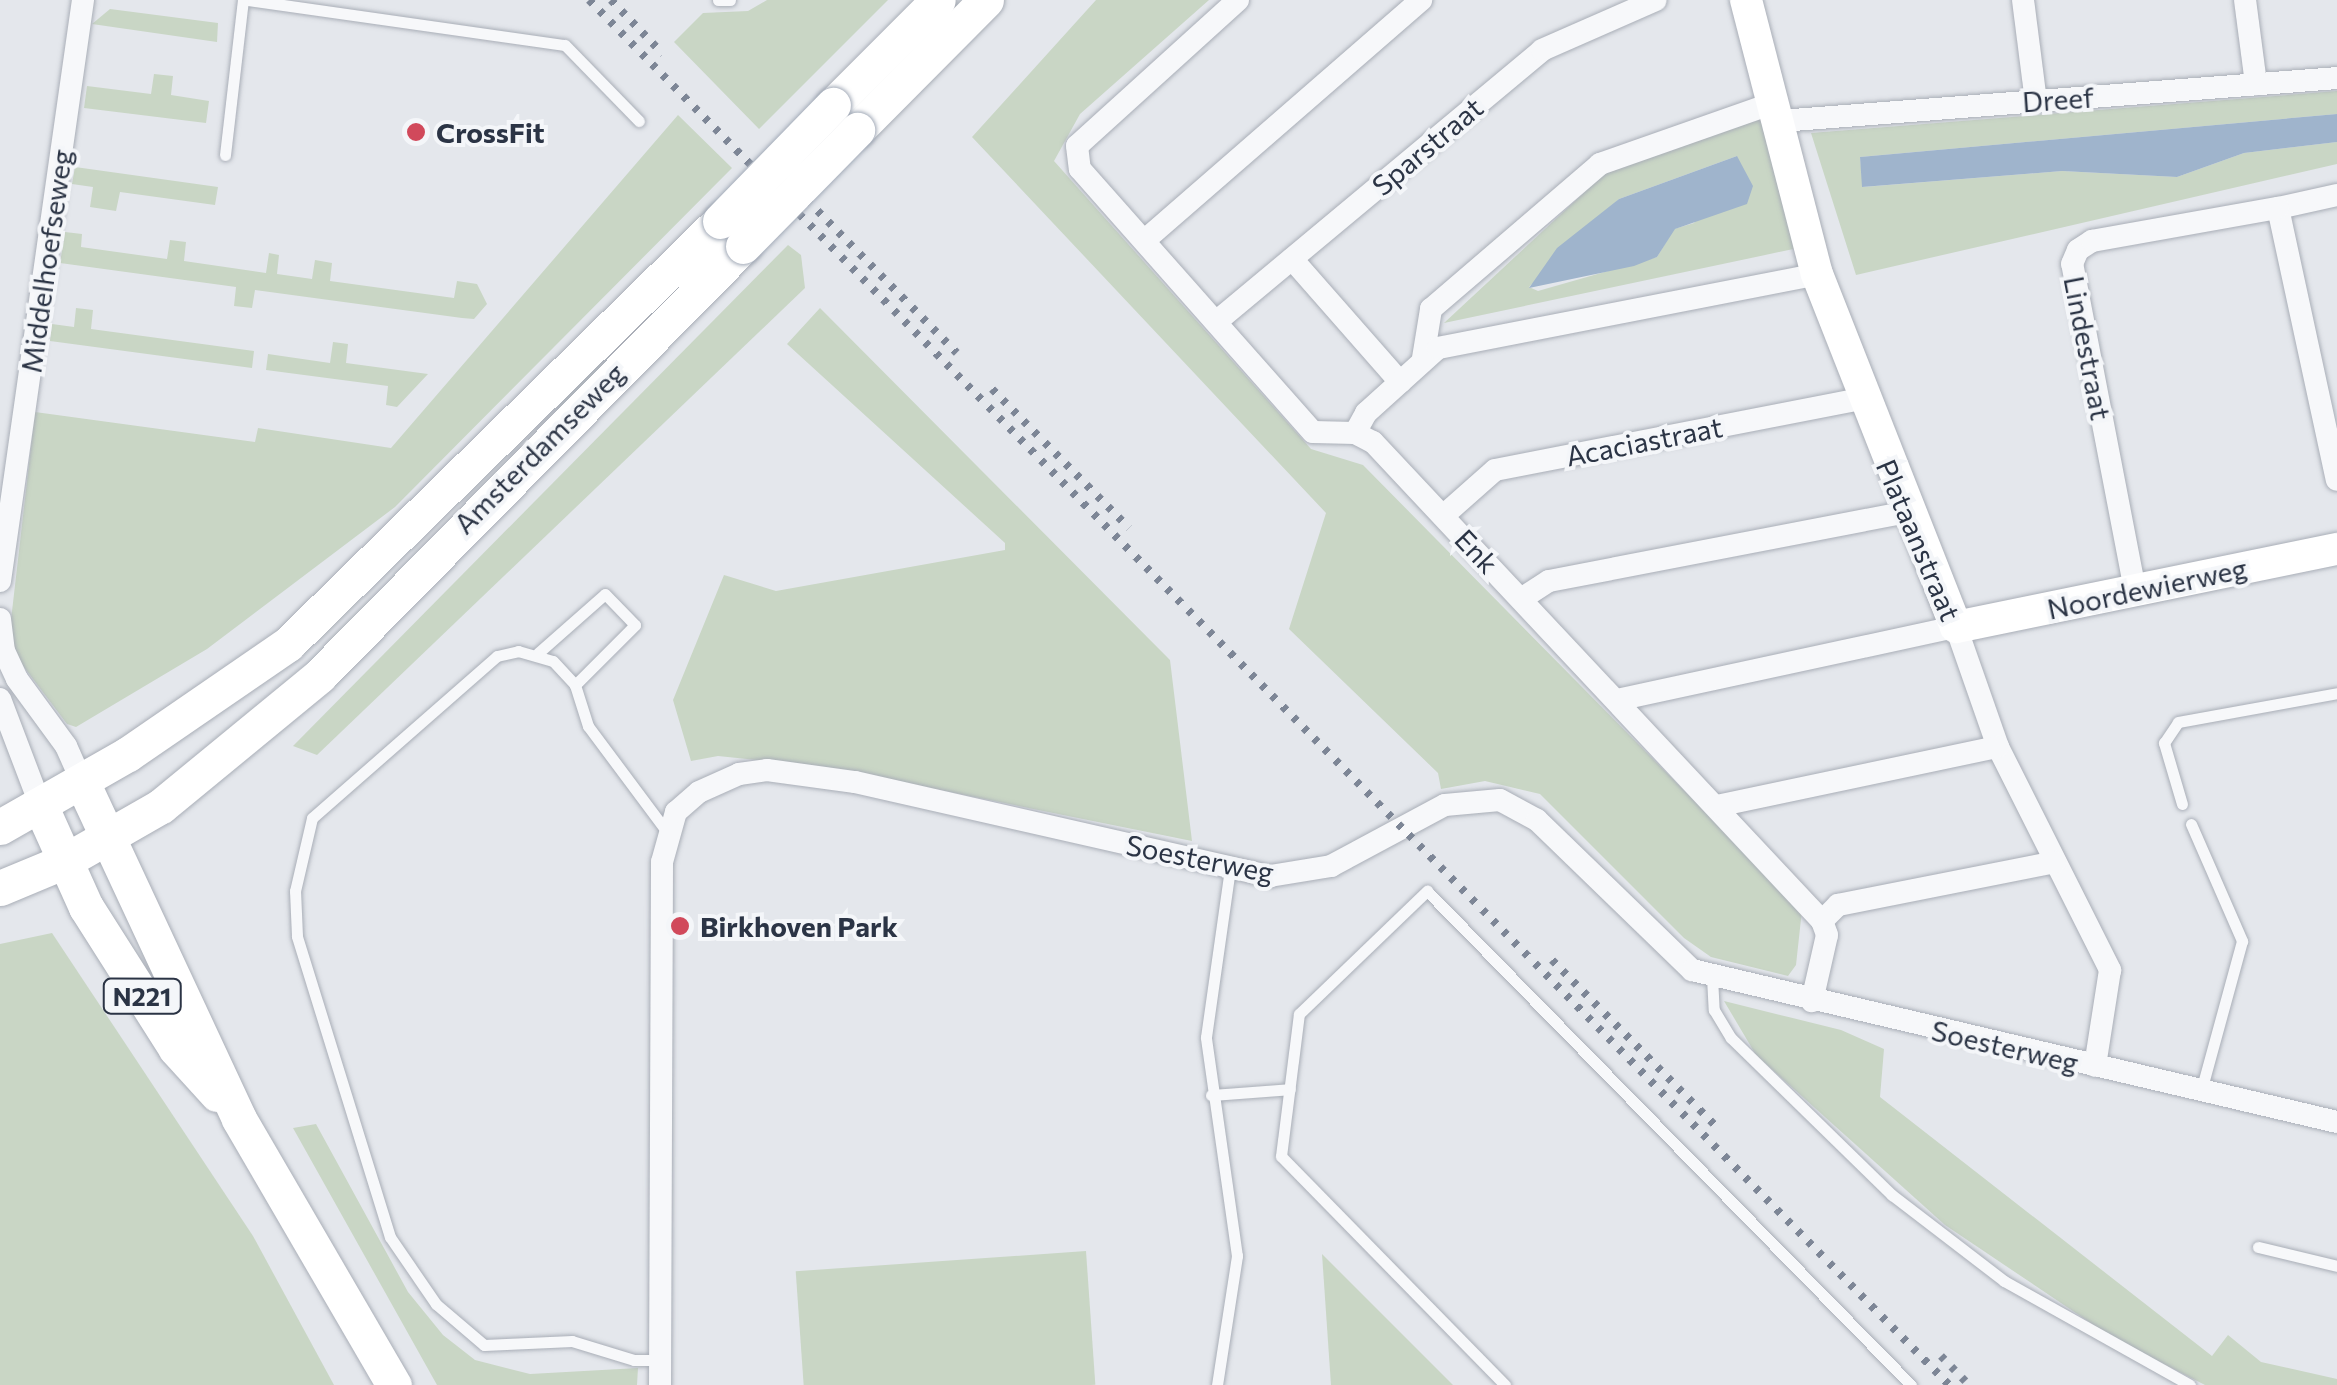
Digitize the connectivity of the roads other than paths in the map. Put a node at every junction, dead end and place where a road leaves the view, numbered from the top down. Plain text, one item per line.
1 (84, 0) edge
2 (246, 0) edge
3 (718, 0) edge
4 (730, 0) edge
5 (938, 0) edge
6 (986, 0) edge
7 (1238, 0) edge
8 (1421, 0) edge
9 (1656, 0) edge
10 (1746, 0) edge
11 (2022, 0) edge
12 (2245, 0) edge
13 (2337, 78) edge
14 (2256, 84) junction
15 (2036, 100) junction
16 (1776, 112) junction
17 (845, 118) junction
18 (639, 120) dead end
19 (225, 156) dead end
20 (2337, 195) edge
21 (2278, 208) junction
22 (731, 233) junction
23 (1145, 240) junction
24 (1292, 259) junction
25 (1817, 274) junction
26 (1216, 322) junction
27 (1424, 358) junction
28 (1400, 382) junction
29 (1861, 399) junction
30 (1355, 433) junction
31 (2337, 480) edge
32 (1907, 512) junction
33 (1443, 516) junction
34 (2337, 549) edge
35 (0, 581) edge
36 (2135, 590) junction
37 (1522, 598) junction
38 (0, 619) edge
39 (1956, 627) junction
40 (538, 653) junction
41 (575, 685) junction
42 (2337, 693) edge
43 (0, 698) edge
44 (1617, 700) junction
45 (1998, 747) junction
46 (82, 782) junction
47 (2182, 804) dead end
48 (1717, 806) junction
49 (41, 807) junction
50 (2191, 824) dead end
51 (0, 827) edge
52 (667, 832) junction
53 (110, 837) junction
54 (65, 861) junction
55 (2055, 862) junction
56 (1230, 869) junction
57 (0, 888) edge
58 (1822, 921) junction
59 (1712, 977) junction
60 (1812, 1000) junction
61 (2095, 1066) junction
62 (1290, 1089) junction
63 (2201, 1091) junction
64 (1211, 1095) junction
65 (239, 1118) junction
66 (2337, 1122) edge
67 (2258, 1247) dead end
68 (2337, 1266) edge
69 (660, 1360) junction
70 (394, 1385) edge
71 (660, 1385) edge
72 (1217, 1385) edge
73 (1505, 1385) edge
74 (1910, 1385) edge
75 (2190, 1385) edge

1 - 35 street, Middelhoefseweg
2 - 18 lane
2 - 19 lane
3 - 4 lane
5 - 17 main road, Amsterdamseweg
6 - 17 main road, Amsterdamseweg
7 - 23 street
8 - 23 street
9 - 24 street, Sparstraat
10 - 16 street, Plataanstraat
11 - 15 street
12 - 14 street
13 - 14 street, Dreef
14 - 15 street, Dreef
15 - 16 street, Dreef
16 - 25 street, Plataanstraat
16 - 27 street, Dreef
17 - 22 main road, Amsterdamseweg, bridge
20 - 21 street
21 - 31 street
21 - 36 street, Lindestraat
22 - 46 main road, Amsterdamseweg
22 - 53 main road, Amsterdamseweg
23 - 26 street
24 - 26 street, Sparstraat
24 - 28 street
25 - 27 street
25 - 29 street, Plataanstraat
26 - 30 street
27 - 28 street
28 - 30 street
29 - 32 street, Plataanstraat
29 - 33 street, Acaciastraat
30 - 33 street, Enk
32 - 37 street
32 - 39 street, Plataanstraat
33 - 37 street, Enk
34 - 36 street, Noordewierweg
36 - 39 street, Noordewierweg
37 - 44 street, Enk
38 - 46 street
39 - 44 street
39 - 45 street, Plataanstraat
40 - 41 lane
40 - 41 lane
40 - 69 lane
41 - 52 lane
42 - 47 lane
43 - 49 street
44 - 48 street, Enk
45 - 48 street
45 - 55 street, Plataanstraat
46 - 49 main road, Amsterdamseweg
46 - 53 main road, N221
48 - 58 street, Enk
49 - 51 main road, Amsterdamseweg
49 - 54 main road
50 - 63 lane
52 - 56 street, Soesterweg
52 - 69 street
53 - 54 main road, Amsterdamseweg
53 - 65 main road, N221
54 - 57 main road, Amsterdamseweg
54 - 65 main road, N221
55 - 58 street
55 - 61 street, Plataanstraat
56 - 59 street, Soesterweg
56 - 64 lane
58 - 60 street
59 - 60 street, Soesterweg
59 - 75 lane
60 - 61 street, Soesterweg
61 - 63 street, Soesterweg
62 - 64 lane
62 - 73 lane
62 - 74 lane
63 - 66 street, Soesterweg
64 - 72 lane
65 - 70 main road, N221
67 - 68 lane
69 - 71 street

